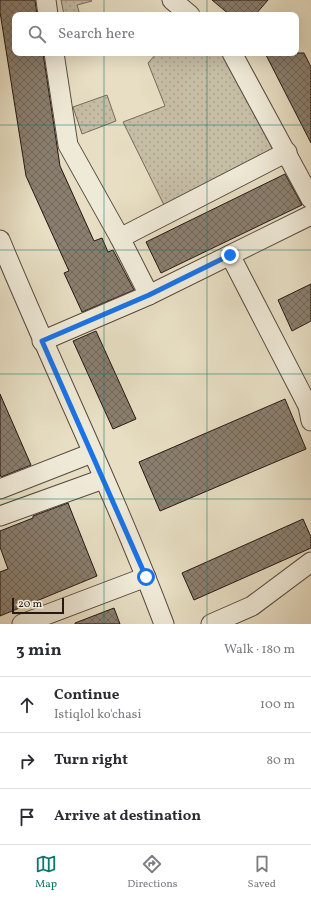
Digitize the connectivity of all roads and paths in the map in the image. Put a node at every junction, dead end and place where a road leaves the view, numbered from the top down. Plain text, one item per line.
1 (46, 0) edge
2 (172, 0) edge
3 (48, 12) edge
4 (186, 12) edge
5 (54, 56) edge
6 (234, 56) edge
7 (287, 152) junction
8 (311, 199) edge
9 (311, 215) edge
10 (120, 238) junction
11 (0, 240) edge
12 (230, 255) junction
13 (149, 295) junction
14 (42, 341) junction
15 (311, 421) edge
16 (92, 453) junction
17 (103, 478) junction
18 (0, 489) edge
19 (0, 516) edge
20 (311, 562) edge
21 (146, 577) junction
22 (22, 624) edge
23 (164, 624) edge
24 (211, 624) edge

1 - 3 street
2 - 4 street
5 - 10 street
6 - 7 street
7 - 8 street
7 - 10 street
9 - 12 street
10 - 13 street
11 - 14 street
12 - 13 street
12 - 15 street
13 - 14 street
14 - 16 street
16 - 17 street
16 - 18 street
17 - 19 street
17 - 21 street
20 - 24 street
21 - 22 street
21 - 23 street

